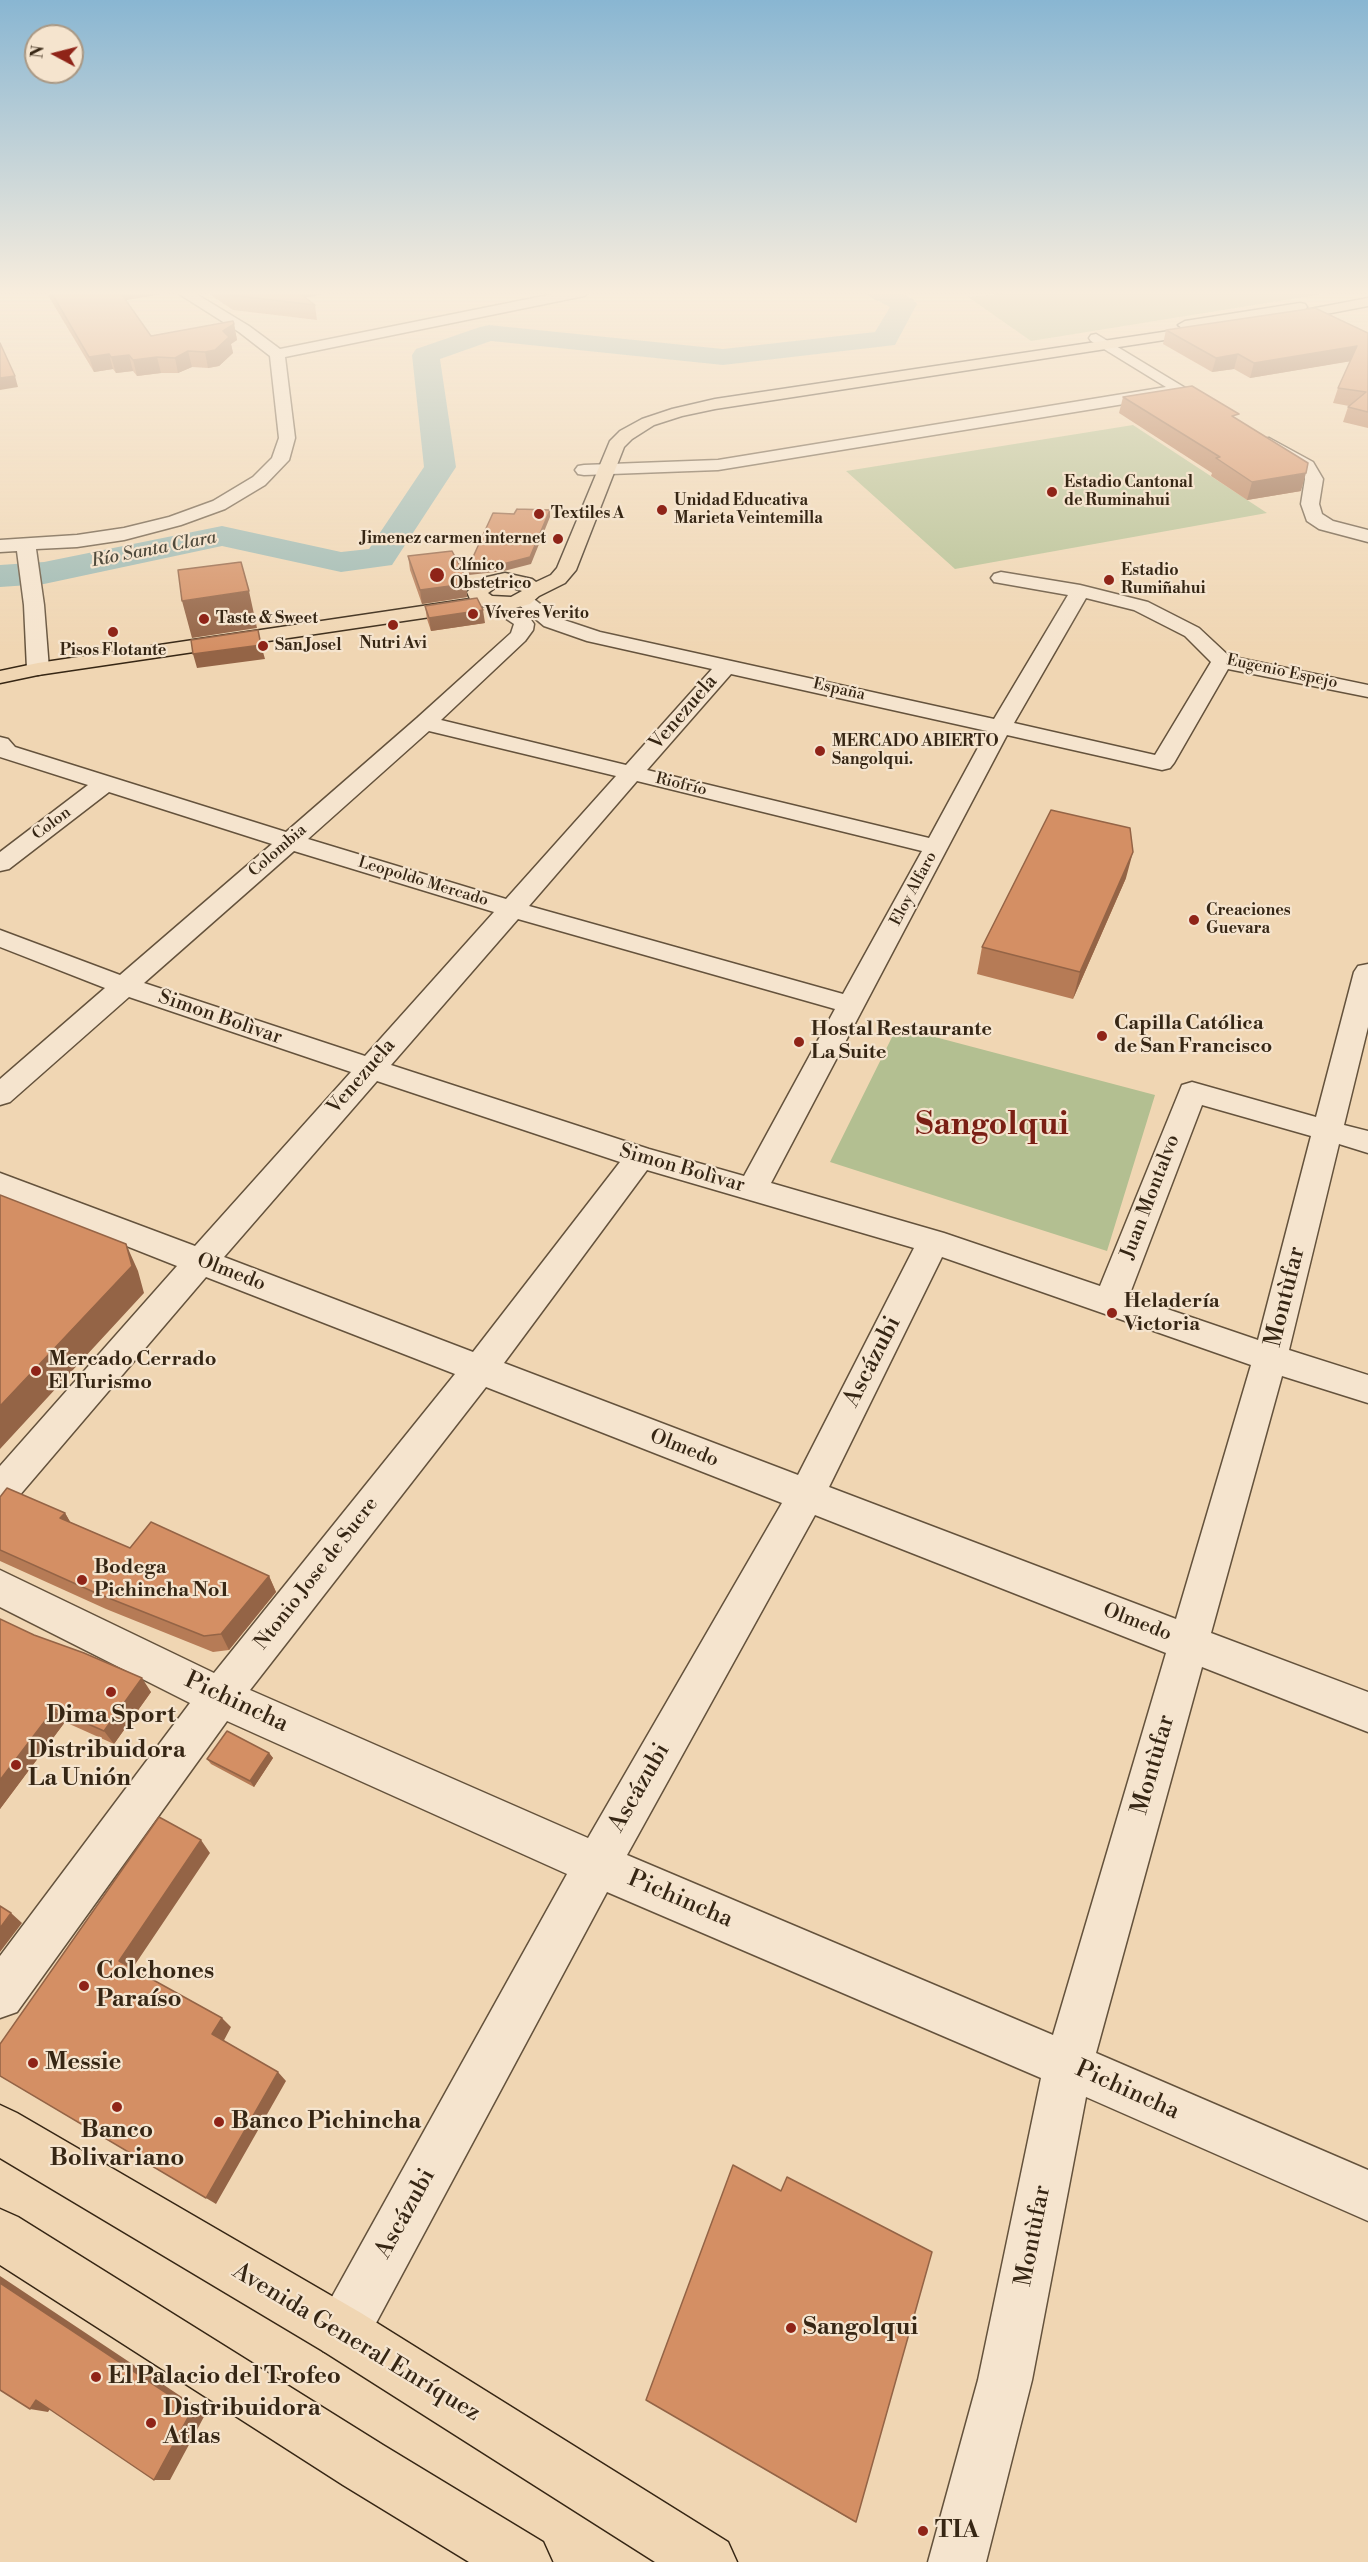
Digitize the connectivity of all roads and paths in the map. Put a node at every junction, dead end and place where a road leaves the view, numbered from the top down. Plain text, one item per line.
1 (284, 412) edge
2 (649, 412) edge
3 (680, 412) edge
4 (1047, 412) edge
5 (609, 431) dead end
6 (1258, 437) edge
7 (584, 470) dead end
8 (608, 470) junction
9 (572, 509) dead end
10 (1368, 536) edge
11 (26, 544) junction
12 (0, 546) edge
13 (1000, 578) dead end
14 (513, 580) junction
15 (1080, 591) junction
16 (527, 596) junction
17 (487, 599) junction
18 (1222, 661) junction
19 (0, 662) edge
20 (39, 662) junction
21 (727, 664) junction
22 (0, 677) edge
23 (1368, 690) edge
24 (424, 723) junction
25 (1001, 726) junction
26 (0, 744) edge
27 (631, 773) junction
28 (105, 784) junction
29 (290, 841) junction
30 (937, 847) junction
31 (0, 864) edge
32 (511, 909) junction
33 (0, 938) edge
34 (1368, 972) edge
35 (124, 986) junction
36 (852, 1005) junction
37 (370, 1068) junction
38 (0, 1095) edge
39 (1328, 1131) junction
40 (1368, 1143) edge
41 (640, 1157) junction
42 (0, 1184) edge
43 (752, 1189) junction
44 (933, 1242) junction
45 (200, 1262) junction
46 (1110, 1303) junction
47 (1270, 1358) junction
48 (479, 1370) junction
49 (1368, 1389) edge
50 (0, 1492) edge
51 (806, 1496) junction
52 (0, 1588) edge
53 (1188, 1643) junction
54 (220, 1696) junction
55 (1368, 1712) edge
56 (597, 1865) junction
57 (0, 1995) edge
58 (1068, 2065) junction
59 (0, 2130) edge
60 (1368, 2196) edge
61 (0, 2235) edge
62 (342, 2332) junction
63 (523, 2562) edge
64 (708, 2562) edge
65 (957, 2562) edge

1 - 11 street
2 - 5 main road
3 - 8 main road
4 - 8 street
6 - 10 street
7 - 8 street
8 - 16 main road
9 - 14 main road
11 - 12 street
11 - 20 street
13 - 15 street, Eugenio Espejo
14 - 16 main road
14 - 17 main road
15 - 18 street, Eugenio Espejo
15 - 25 street, Eloy Alfaro
16 - 17 main road
16 - 21 street, España
17 - 20 main road
17 - 24 street, Colombia
18 - 23 street, Eugenio Espejo
18 - 25 street, España
19 - 20 main road
20 - 22 main road
21 - 25 street, España
21 - 27 street, Venezuela
24 - 27 street, Riofrío
24 - 29 street, Colombia
25 - 30 street, Eloy Alfaro
26 - 28 street, Leopoldo Mercado
27 - 30 street, Riofrío
27 - 32 street, Venezuela
28 - 29 street, Leopoldo Mercado
28 - 31 street, Colon
29 - 32 street, Leopoldo Mercado
29 - 35 street, Colombia
30 - 36 street, Eloy Alfaro
32 - 36 street, Leopoldo Mercado
32 - 37 street, Venezuela
33 - 35 street, Simon Bolìvar
34 - 39 street, Montùfar
35 - 37 street, Simon Bolìvar
35 - 38 street, Colombia
36 - 43 street, Eloy Alfaro
37 - 41 street, Simon Bolìvar
37 - 45 street, Venezuela
39 - 40 street
39 - 46 street, Juan Montalvo
39 - 47 street, Montùfar
41 - 43 street, Simon Bolìvar
41 - 48 street, Ntonio Jose de Sucre
42 - 45 street, Olmedo
43 - 44 street, Simon Bolìvar
44 - 46 street, Simon Bolìvar
44 - 51 street, Ascázubi
45 - 48 street, Olmedo
45 - 50 street, Venezuela
46 - 47 street, Simon Bolìvar
47 - 49 street, Simon Bolìvar
47 - 53 street, Montùfar
48 - 51 street, Olmedo
48 - 54 street, Ntonio Jose de Sucre
51 - 53 street, Olmedo
51 - 56 street, Ascázubi
52 - 54 street, Pichincha
53 - 55 street, Olmedo
53 - 58 street, Montùfar
54 - 56 street, Pichincha
54 - 57 street, Ntonio Jose de Sucre
56 - 58 street, Pichincha
56 - 62 street, Ascázubi
58 - 60 street, Pichincha
58 - 65 street, Montùfar
59 - 62 main road, Avenida General Enríquez
61 - 63 main road
62 - 64 main road, Avenida General Enríquez

